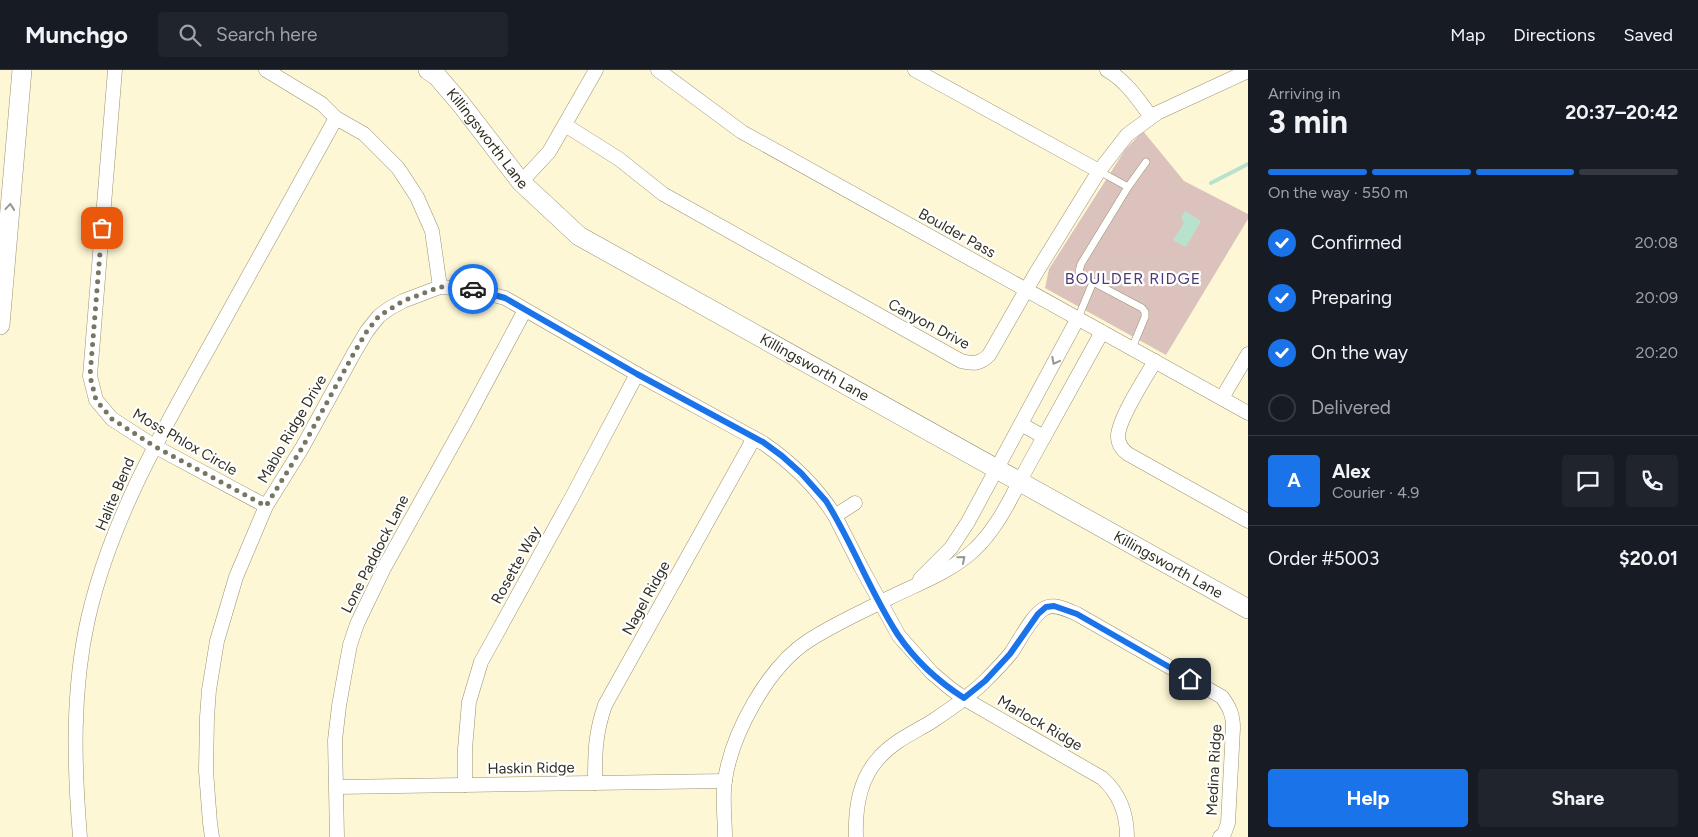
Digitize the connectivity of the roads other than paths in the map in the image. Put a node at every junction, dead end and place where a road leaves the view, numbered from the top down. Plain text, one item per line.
1 (22, 70) edge
2 (115, 70) edge
3 (266, 70) edge
4 (428, 70) edge
5 (596, 70) edge
6 (658, 70) edge
7 (915, 70) edge
8 (1107, 70) edge
9 (1248, 70) edge
10 (1234, 73) edge
11 (1151, 117) junction
12 (336, 118) junction
13 (565, 125) junction
14 (1146, 162) dead end
15 (1099, 171) junction
16 (521, 182) junction
17 (1128, 187) junction
18 (1093, 282) junction
19 (440, 287) junction
20 (1026, 289) junction
21 (525, 310) junction
22 (1078, 318) junction
23 (0, 325) edge
24 (1102, 332) junction
25 (1132, 348) junction
26 (1248, 354) edge
27 (1155, 361) junction
28 (637, 374) junction
29 (1222, 398) junction
30 (1248, 413) edge
31 (1021, 424) junction
32 (1044, 437) junction
33 (754, 438) junction
34 (154, 446) junction
35 (996, 470) junction
36 (1019, 482) junction
37 (855, 503) dead end
38 (266, 506) junction
39 (835, 516) junction
40 (1248, 521) edge
41 (968, 522) junction
42 (988, 534) junction
43 (904, 590) junction
44 (880, 603) junction
45 (1248, 609) edge
46 (964, 698) junction
47 (725, 781) junction
48 (595, 783) junction
49 (465, 785) junction
50 (337, 787) junction
51 (80, 837) edge
52 (212, 837) edge
53 (337, 837) edge
54 (726, 837) edge
55 (856, 837) edge
56 (1127, 837) edge
57 (1220, 837) edge

23 -> 1 street
2 - 34 street, Moss Phlox Circle
3 - 12 street
4 - 16 street, Killingsworth Lane
5 - 13 street
6 - 20 street, Boulder Pass
7 - 15 street
8 - 11 street
9 - 10 street, Canyon Drive
10 - 11 street, Canyon Drive
11 - 15 street, Canyon Drive
12 - 19 street
12 - 34 street, Halite Bend
13 - 16 street
13 - 20 street, Canyon Drive
14 - 17 lane
15 - 17 lane
15 - 20 street, Canyon Drive
16 - 35 street, Killingsworth Lane
17 - 18 lane
18 - 22 lane
18 - 25 lane
19 - 21 street, Marlock Ridge
19 - 38 street, Mablo Ridge Drive
20 - 22 street, Boulder Pass
21 - 28 street, Marlock Ridge
21 - 50 street, Lone Paddock Lane
22 - 24 street, Boulder Pass
22 -> 31 street
24 - 25 street, Boulder Pass
24 - 32 street
25 - 27 street, Boulder Pass
26 - 29 street
27 - 29 street, Boulder Pass
27 - 40 street
28 - 33 street, Marlock Ridge
28 - 49 street, Rosette Way
29 - 30 street, Boulder Pass
31 - 32 street
31 - 35 street
32 - 36 street
33 - 39 street, Marlock Ridge
33 - 48 street, Nagel Ridge
34 - 38 street, Moss Phlox Circle
34 - 51 street, Halite Bend
35 - 36 street, Killingsworth Lane
35 - 41 street
36 - 42 street
36 - 45 street, Killingsworth Lane
37 - 39 street
38 - 52 street, Mablo Ridge Drive
39 - 44 street, Marlock Ridge
41 - 42 street
41 - 43 street
43 -> 42 street
43 - 44 street
44 - 46 street, Marlock Ridge
44 - 47 street
46 - 55 street
46 - 56 street, Marlock Ridge
46 - 57 street, Medina Ridge
47 - 48 street, Haskin Ridge
47 - 54 street
48 - 49 street, Haskin Ridge
49 - 50 street, Haskin Ridge
50 - 53 street, Lone Paddock Lane

